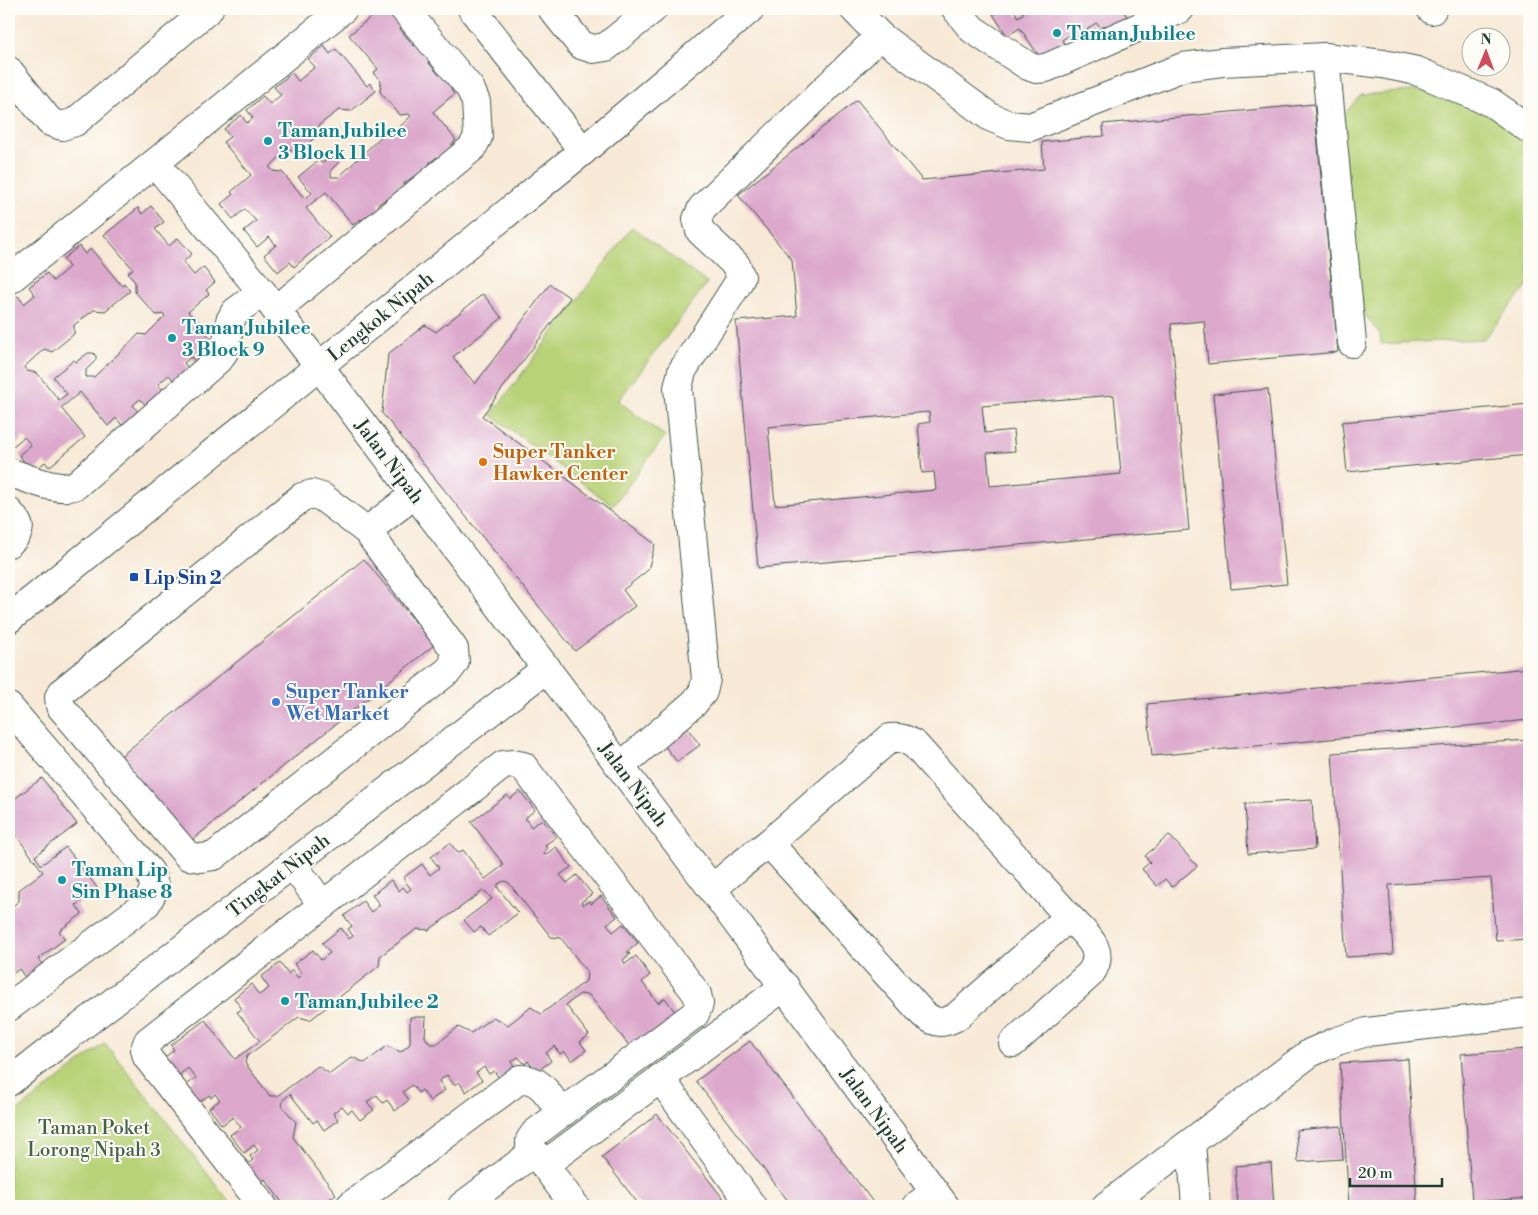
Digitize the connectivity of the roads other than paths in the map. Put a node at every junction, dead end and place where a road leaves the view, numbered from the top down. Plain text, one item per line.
1 (209, 9) edge
2 (343, 9) edge
3 (404, 9) edge
4 (472, 9) edge
5 (552, 9) edge
6 (652, 9) edge
7 (750, 9) edge
8 (854, 9) edge
9 (956, 9) edge
10 (1180, 9) edge
11 (880, 36) junction
12 (1325, 57) junction
13 (9, 71) edge
14 (1529, 129) edge
15 (583, 151) junction
16 (155, 163) junction
17 (9, 280) edge
18 (269, 301) junction
19 (1352, 343) dead end
20 (319, 366) junction
21 (9, 472) edge
22 (415, 494) junction
23 (9, 512) edge
24 (367, 531) junction
25 (9, 542) edge
26 (9, 620) edge
27 (547, 668) junction
28 (12, 718) edge
29 (621, 766) junction
30 (769, 843) junction
31 (292, 864) junction
32 (712, 889) junction
33 (323, 905) junction
34 (1069, 917) junction
35 (785, 986) junction
36 (9, 1007) edge
37 (1529, 1013) edge
38 (1013, 1043) dead end
39 (660, 1078) junction
40 (9, 1082) edge
41 (562, 1113) junction
42 (1190, 1143) junction
43 (539, 1158) junction
44 (932, 1202) edge
45 (263, 1206) edge
46 (350, 1206) edge
47 (462, 1206) edge
48 (575, 1206) edge
49 (752, 1206) edge
50 (1106, 1206) edge
51 (1196, 1206) edge

1 - 13 street
2 - 16 street
3 - 18 street
4 - 15 street
5 - 6 street
7 - 15 street, Lengkok Nipah
8 - 11 street
9 - 10 street
11 - 12 street
11 - 29 street
12 - 14 street
12 - 19 street
15 - 20 street, Lengkok Nipah
16 - 17 street
16 - 18 street, Jalan Nipah
18 - 20 street, Jalan Nipah
18 - 21 street
20 - 22 street, Jalan Nipah
20 - 26 street, Lengkok Nipah
22 - 24 street
22 - 27 street, Jalan Nipah
23 - 25 street
24 - 24 street
27 - 29 street, Jalan Nipah
27 - 31 street, Tingkat Nipah
28 - 36 street
29 - 32 street, Jalan Nipah
30 - 32 street
30 - 34 street
30 - 34 street
31 - 33 street
31 - 40 street, Tingkat Nipah
32 - 35 street, Jalan Nipah
33 - 41 street
33 - 45 street
34 - 38 street
35 - 39 street
35 - 44 street, Jalan Nipah
37 - 42 street
39 - 43 street
39 - 49 street
41 - 43 street
41 - 46 street
42 - 50 street
42 - 51 street
43 - 47 street
43 - 48 street

